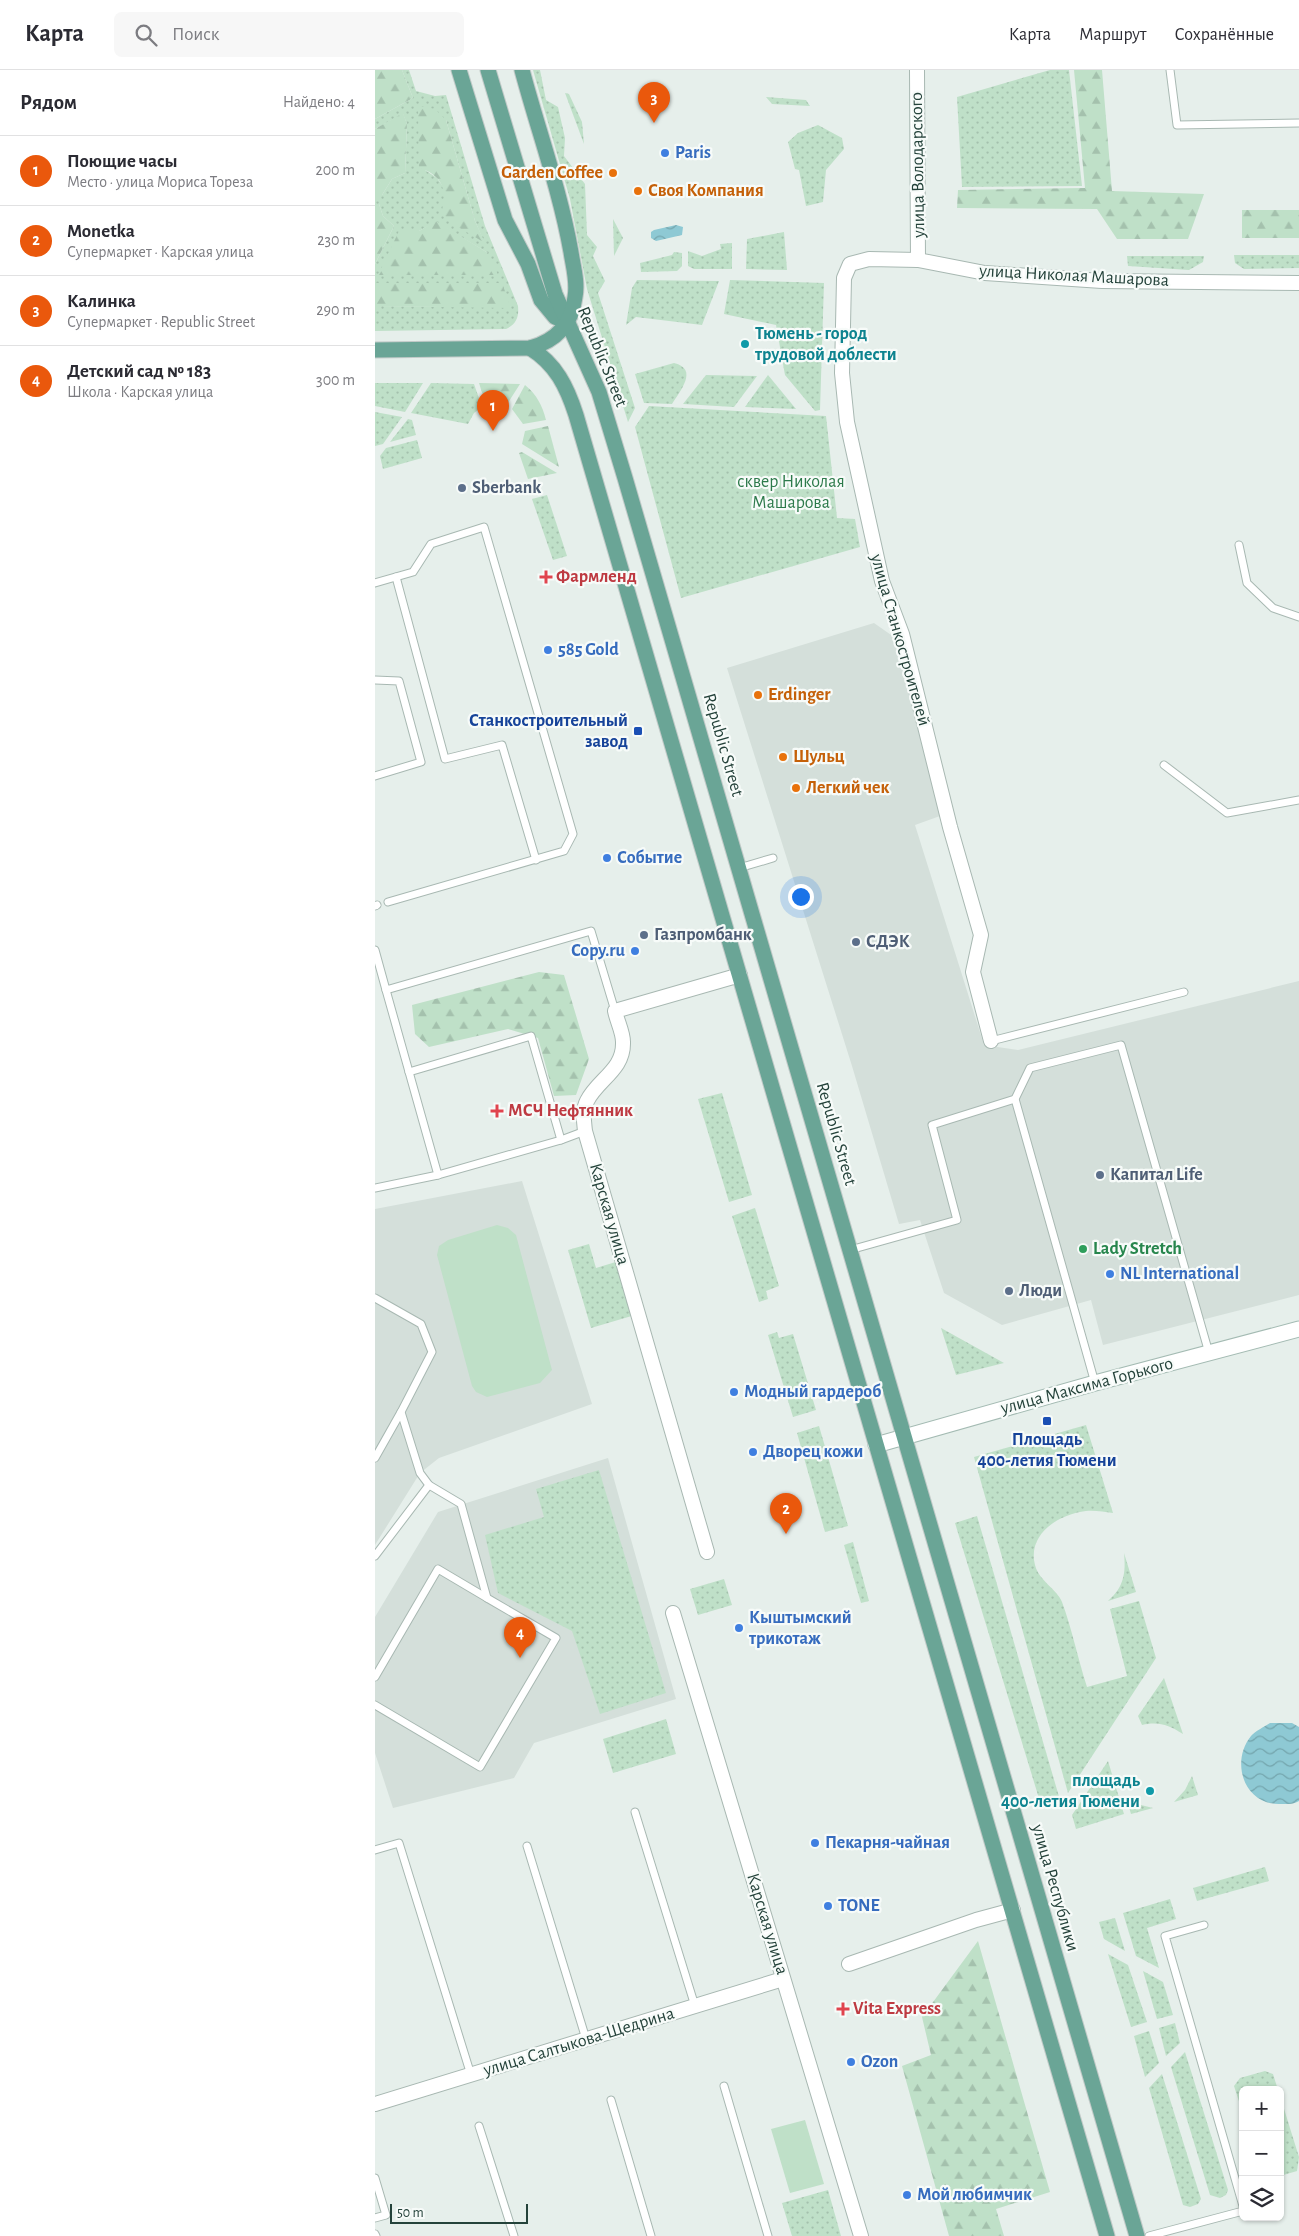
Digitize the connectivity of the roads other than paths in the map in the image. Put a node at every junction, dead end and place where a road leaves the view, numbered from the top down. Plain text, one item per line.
1 (459, 70) edge
2 (488, 70) edge
3 (522, 70) edge
4 (917, 70) edge
5 (1171, 70) edge
6 (1299, 123) edge
7 (918, 260) junction
8 (850, 264) joint
9 (1299, 283) edge
10 (567, 322) junction
11 (531, 348) junction
12 (375, 350) edge
13 (1239, 545) dead end
14 (396, 577) junction
15 (375, 583) edge
16 (1299, 617) edge
17 (375, 680) edge
18 (1164, 765) dead end
19 (375, 776) edge
20 (1299, 800) edge
21 (773, 858) dead end
22 (535, 860) junction
23 (739, 868) junction
24 (388, 902) dead end
25 (375, 950) edge
26 (740, 975) junction
27 (387, 990) junction
28 (1184, 992) dead end
29 (615, 1011) junction
30 (991, 1041) joint
31 (409, 1072) junction
32 (1015, 1099) junction
33 (585, 1132) junction
34 (561, 1140) junction
35 (438, 1175) junction
36 (375, 1188) edge
37 (850, 1250) junction
38 (375, 1298) edge
39 (1299, 1329) edge
40 (1209, 1353) junction
41 (1095, 1383) junction
42 (401, 1412) junction
43 (904, 1436) junction
44 (876, 1445) junction
45 (375, 1458) edge
46 (429, 1485) junction
47 (707, 1552) dead end
48 (375, 1556) edge
49 (487, 1598) junction
50 (673, 1612) dead end
51 (375, 1677) edge
52 (375, 1705) edge
53 (635, 1812) dead end
54 (527, 1846) dead end
55 (375, 1850) edge
56 (1013, 1910) junction
57 (1204, 1926) dead end
58 (849, 1964) dead end
59 (783, 1979) junction
60 (695, 2006) junction
61 (587, 2039) junction
62 (471, 2075) junction
63 (724, 2086) dead end
64 (611, 2100) dead end
65 (375, 2104) edge
66 (479, 2126) dead end
67 (375, 2178) edge
68 (1239, 2192) edge
69 (1239, 2212) edge
70 (375, 2218) edge
71 (514, 2236) edge
72 (651, 2236) edge
73 (768, 2236) edge
74 (861, 2236) edge
75 (1107, 2236) edge
76 (1137, 2236) edge
77 (1149, 2236) edge

1 - 10 main road
2 - 10 main road, Republic Street
3 - 10 main road
4 - 7 street, улица Володарского
5 - 6 lane
7 - 8 street, улица Николая Машарова
7 - 9 street, улица Николая Машарова
8 - 30 street, улица Станкостроителей
10 - 11 main road
10 - 23 main road, Republic Street
11 - 12 main road
11 - 26 main road
13 - 16 lane
14 - 15 lane
14 - 22 lane
14 - 22 lane
17 - 19 lane
18 - 20 lane
21 - 23 lane
22 - 24 lane
23 - 37 main road, Republic Street
25 - 27 lane
26 - 29 street
26 - 44 main road
27 - 29 lane
27 - 31 lane
28 - 30 lane
29 - 33 street, Карская улица
31 - 34 lane
31 - 35 lane
32 - 37 lane
32 - 40 lane
32 - 41 lane
33 - 34 lane
33 - 47 street, Карская улица
34 - 35 lane
35 - 36 lane
37 - 43 main road, Republic Street
38 - 42 lane
39 - 40 street, улица Максима Горького
40 - 41 street, улица Максима Горького
41 - 43 street, улица Максима Горького
42 - 45 lane
42 - 46 lane
43 - 44 street, улица Максима Горького
43 - 76 main road, улица Республики
44 - 56 main road
46 - 48 lane
46 - 49 lane
49 - 51 lane
49 - 52 lane
50 - 59 street, Карская улица
53 - 60 lane
54 - 61 lane
55 - 62 lane
56 - 58 street
56 - 75 main road
57 - 68 lane
59 - 60 street, улица Салтыкова-Щедрина
59 - 74 street, Карская улица
60 - 61 street, улица Салтыкова-Щедрина
61 - 62 street, улица Салтыкова-Щедрина
62 - 65 street, улица Салтыкова-Щедрина
63 - 73 lane
64 - 72 lane
66 - 71 lane
67 - 70 lane
69 - 77 lane

